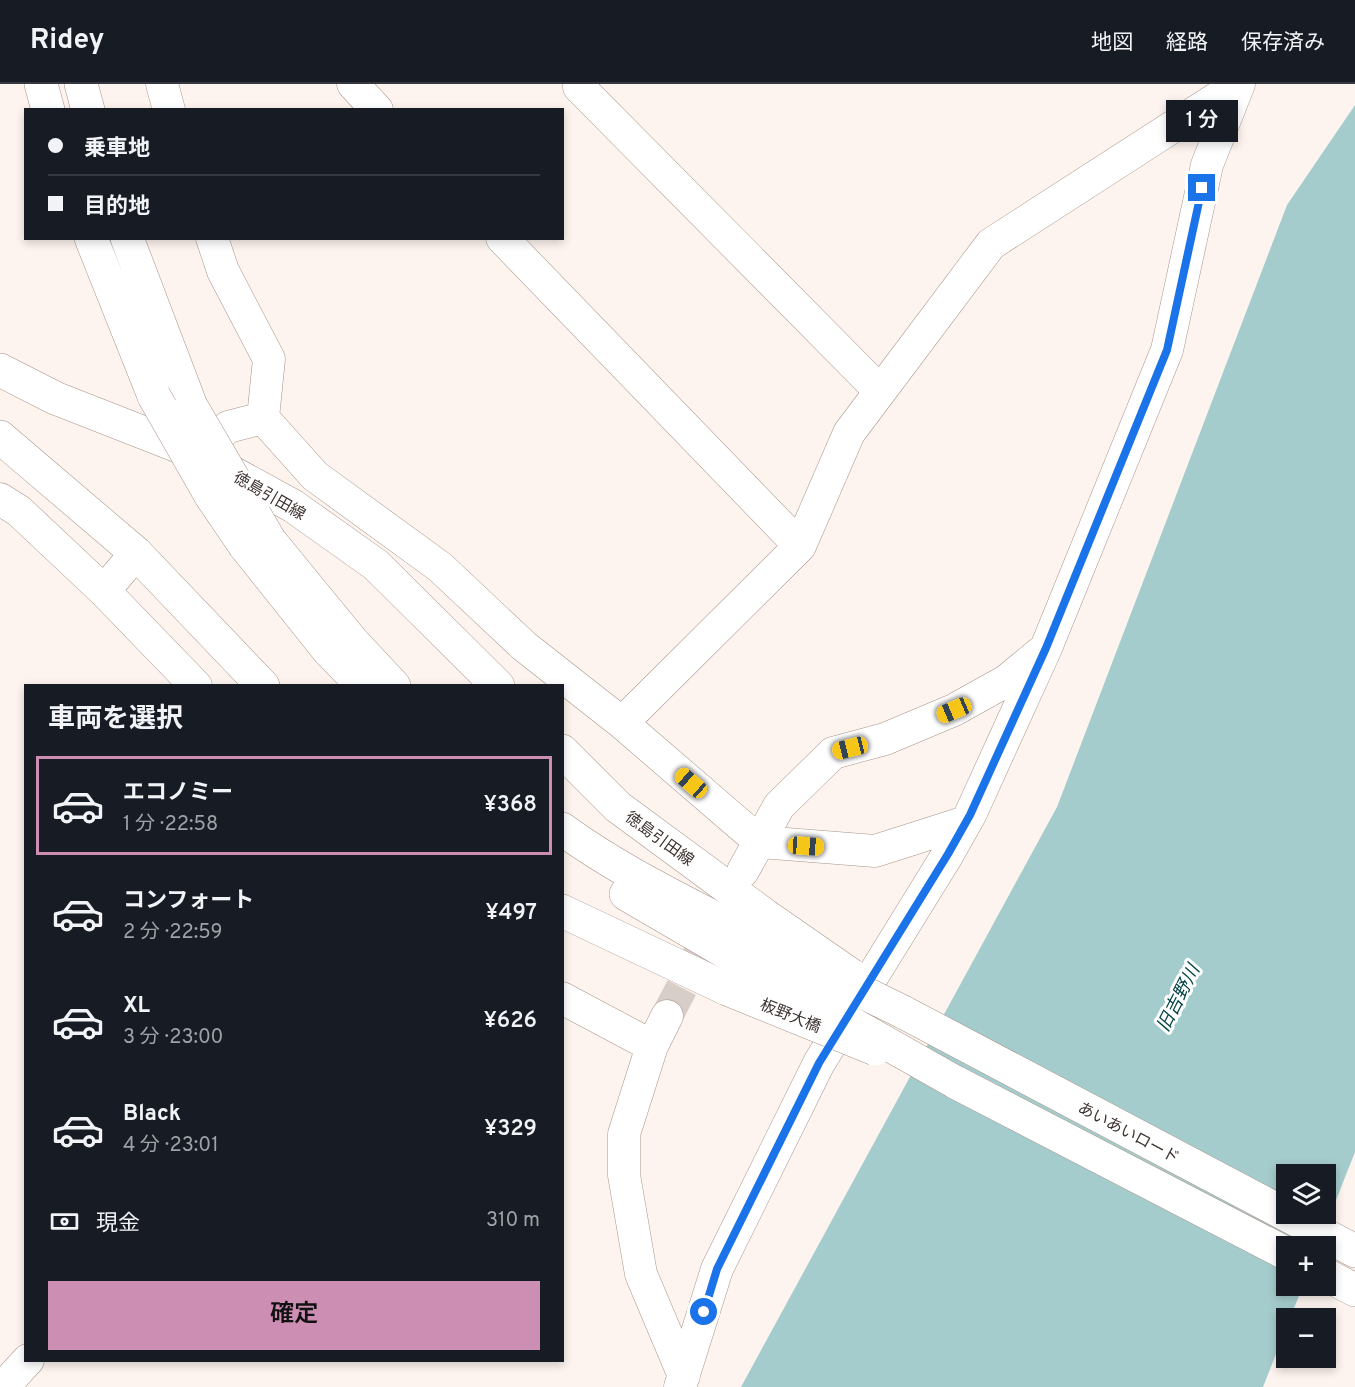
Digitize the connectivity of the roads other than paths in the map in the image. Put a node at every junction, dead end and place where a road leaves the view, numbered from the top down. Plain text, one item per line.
1 (41, 84) edge
2 (81, 84) edge
3 (162, 84) edge
4 (352, 84) edge
5 (582, 84) edge
6 (1239, 84) edge
7 (47, 108) edge
8 (87, 108) edge
9 (168, 108) edge
10 (375, 108) edge
11 (92, 240) edge
12 (128, 240) edge
13 (213, 240) edge
14 (504, 240) edge
15 (0, 370) edge
16 (880, 391) junction
17 (263, 418) junction
18 (0, 437) edge
19 (198, 454) junction
20 (0, 499) edge
21 (258, 543) junction
22 (800, 546) junction
23 (136, 553) junction
24 (104, 591) junction
25 (1046, 648) junction
26 (194, 684) edge
27 (261, 684) edge
28 (361, 684) edge
29 (392, 684) edge
30 (496, 684) edge
31 (622, 723) junction
32 (564, 753) edge
33 (966, 822) junction
34 (564, 830) edge
35 (760, 842) junction
36 (564, 853) edge
37 (743, 871) dead end
38 (564, 911) edge
39 (748, 952) junction
40 (564, 999) edge
41 (667, 1016) tunnel mouth
42 (652, 1046) junction
43 (1276, 1248) edge
44 (1355, 1251) edge
45 (1336, 1280) edge
46 (1355, 1290) edge
47 (26, 1362) edge
48 (682, 1382) edge
49 (3, 1387) edge

1 - 7 main road
2 - 8 main road
3 - 9 street
4 - 10 street
5 - 16 street
6 - 16 street
6 - 25 street
11 - 21 main road, bridge
12 - 21 main road, bridge
13 - 17 street
14 - 22 street
15 - 19 main road, 徳島引田線
16 - 22 street
17 - 19 street
17 - 31 street
18 - 23 main road
19 - 30 main road, 徳島引田線
20 - 24 street
21 - 28 main road
21 - 29 main road
22 - 31 street
23 - 24 street
23 - 27 main road
24 - 26 street
25 - 33 street
25 - 35 street
31 - 35 street
32 - 39 main road, 徳島引田線
33 - 35 street
33 - 48 street
34 - 39 main road
35 - 37 street
36 - 39 main road
38 - 39 main road
39 - 43 main road, bridge
39 - 44 main road, あいあいロード, bridge
40 - 42 street
41 - 42 street
42 - 48 street
45 - 46 main road
47 - 49 street

